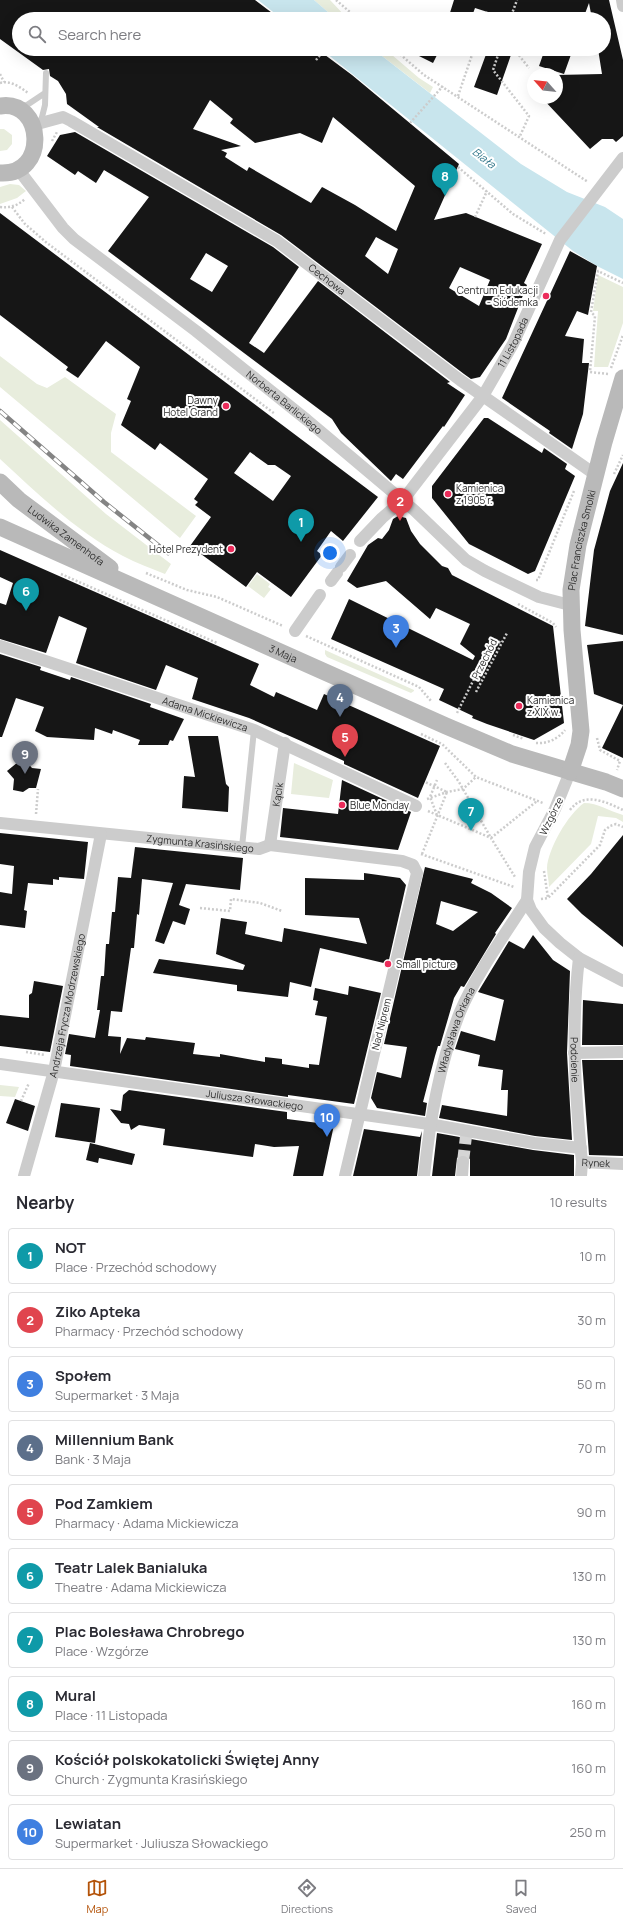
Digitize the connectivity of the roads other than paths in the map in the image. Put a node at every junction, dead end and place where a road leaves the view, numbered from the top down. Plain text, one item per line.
1 (622, 0) edge
2 (623, 6) edge
3 (46, 73) dead end
4 (46, 93) junction
5 (4, 105) edge
6 (38, 128) junction
7 (623, 158) edge
8 (5, 173) edge
9 (616, 376) edge
10 (483, 396) junction
11 (618, 412) edge
12 (596, 475) junction
13 (0, 482) edge
14 (403, 500) junction
15 (0, 527) edge
16 (134, 587) junction
17 (570, 605) junction
18 (295, 631) road end
19 (0, 646) edge
20 (254, 730) junction
21 (285, 743) junction
22 (570, 772) junction
23 (618, 787) edge
24 (416, 806) road end
25 (0, 824) edge
26 (101, 834) junction
27 (270, 845) junction
28 (242, 847) junction
29 (417, 873) joint
30 (522, 901) junction
31 (578, 958) junction
32 (623, 980) edge
33 (623, 1052) edge
34 (574, 1053) junction
35 (0, 1064) edge
36 (54, 1071) junction
37 (359, 1115) junction
38 (429, 1124) junction
39 (580, 1148) junction
40 (463, 1162) tunnel mouth
41 (582, 1162) junction
42 (623, 1164) edge
43 (24, 1176) edge
44 (346, 1176) edge
45 (424, 1176) edge
46 (462, 1176) edge
47 (581, 1176) edge

1 - 2 street
3 - 4 lane
4 - 5 lane
4 - 6 lane
5 - 6 main road
6 - 8 main road
6 - 10 street, Cechowa
7 - 10 street, 11 Listopada
8 - 14 street, Norberta Barlickiego
9 - 11 main road, Plac Franciszka Smolki
10 - 12 street, Cechowa
10 - 14 street, 11 Listopada
11 - 12 main road, Plac Franciszka Smolki
12 - 17 main road, Plac Franciszka Smolki
13 - 16 main road, Ludwika Zamenhofa
14 - 17 street, Norberta Barlickiego
14 - 18 street, 11 Listopada
15 - 16 main road, 3 Maja
16 - 22 main road, 3 Maja
17 - 22 main road, Wzgórze
19 - 20 street, Adama Mickiewicza
20 - 21 street, Adama Mickiewicza
20 - 28 lane
21 - 24 street, Adama Mickiewicza
21 - 27 street, Kącik
22 - 23 main road, 3 Maja
22 - 30 street, Wzgórze
25 - 26 street, Zygmunta Krasińskiego
26 - 28 street, Zygmunta Krasińskiego
26 - 36 street, Andrzeja Frycza Modrzewskiego
27 - 28 street, Zygmunta Krasińskiego
27 - 29 street, Zygmunta Krasińskiego
29 - 37 street, Nad Niprem
30 - 31 street, Wzgórze
30 - 38 street, Władysława Orkana
31 - 32 street, Wzgórze
31 - 34 street, Podcienie
33 - 34 street
34 - 39 street, Podcienie
35 - 36 street, Juliusza Słowackiego
36 - 37 street, Juliusza Słowackiego
36 - 43 street, Andrzeja Frycza Modrzewskiego
37 - 38 street, Juliusza Słowackiego
37 - 44 street, Nad Niprem
38 - 39 street, Juliusza Słowackiego
38 - 45 street, Władysława Orkana
39 - 41 street, Podcienie
40 - 46 street
41 - 42 street, Rynek
41 - 47 street, Rynek

